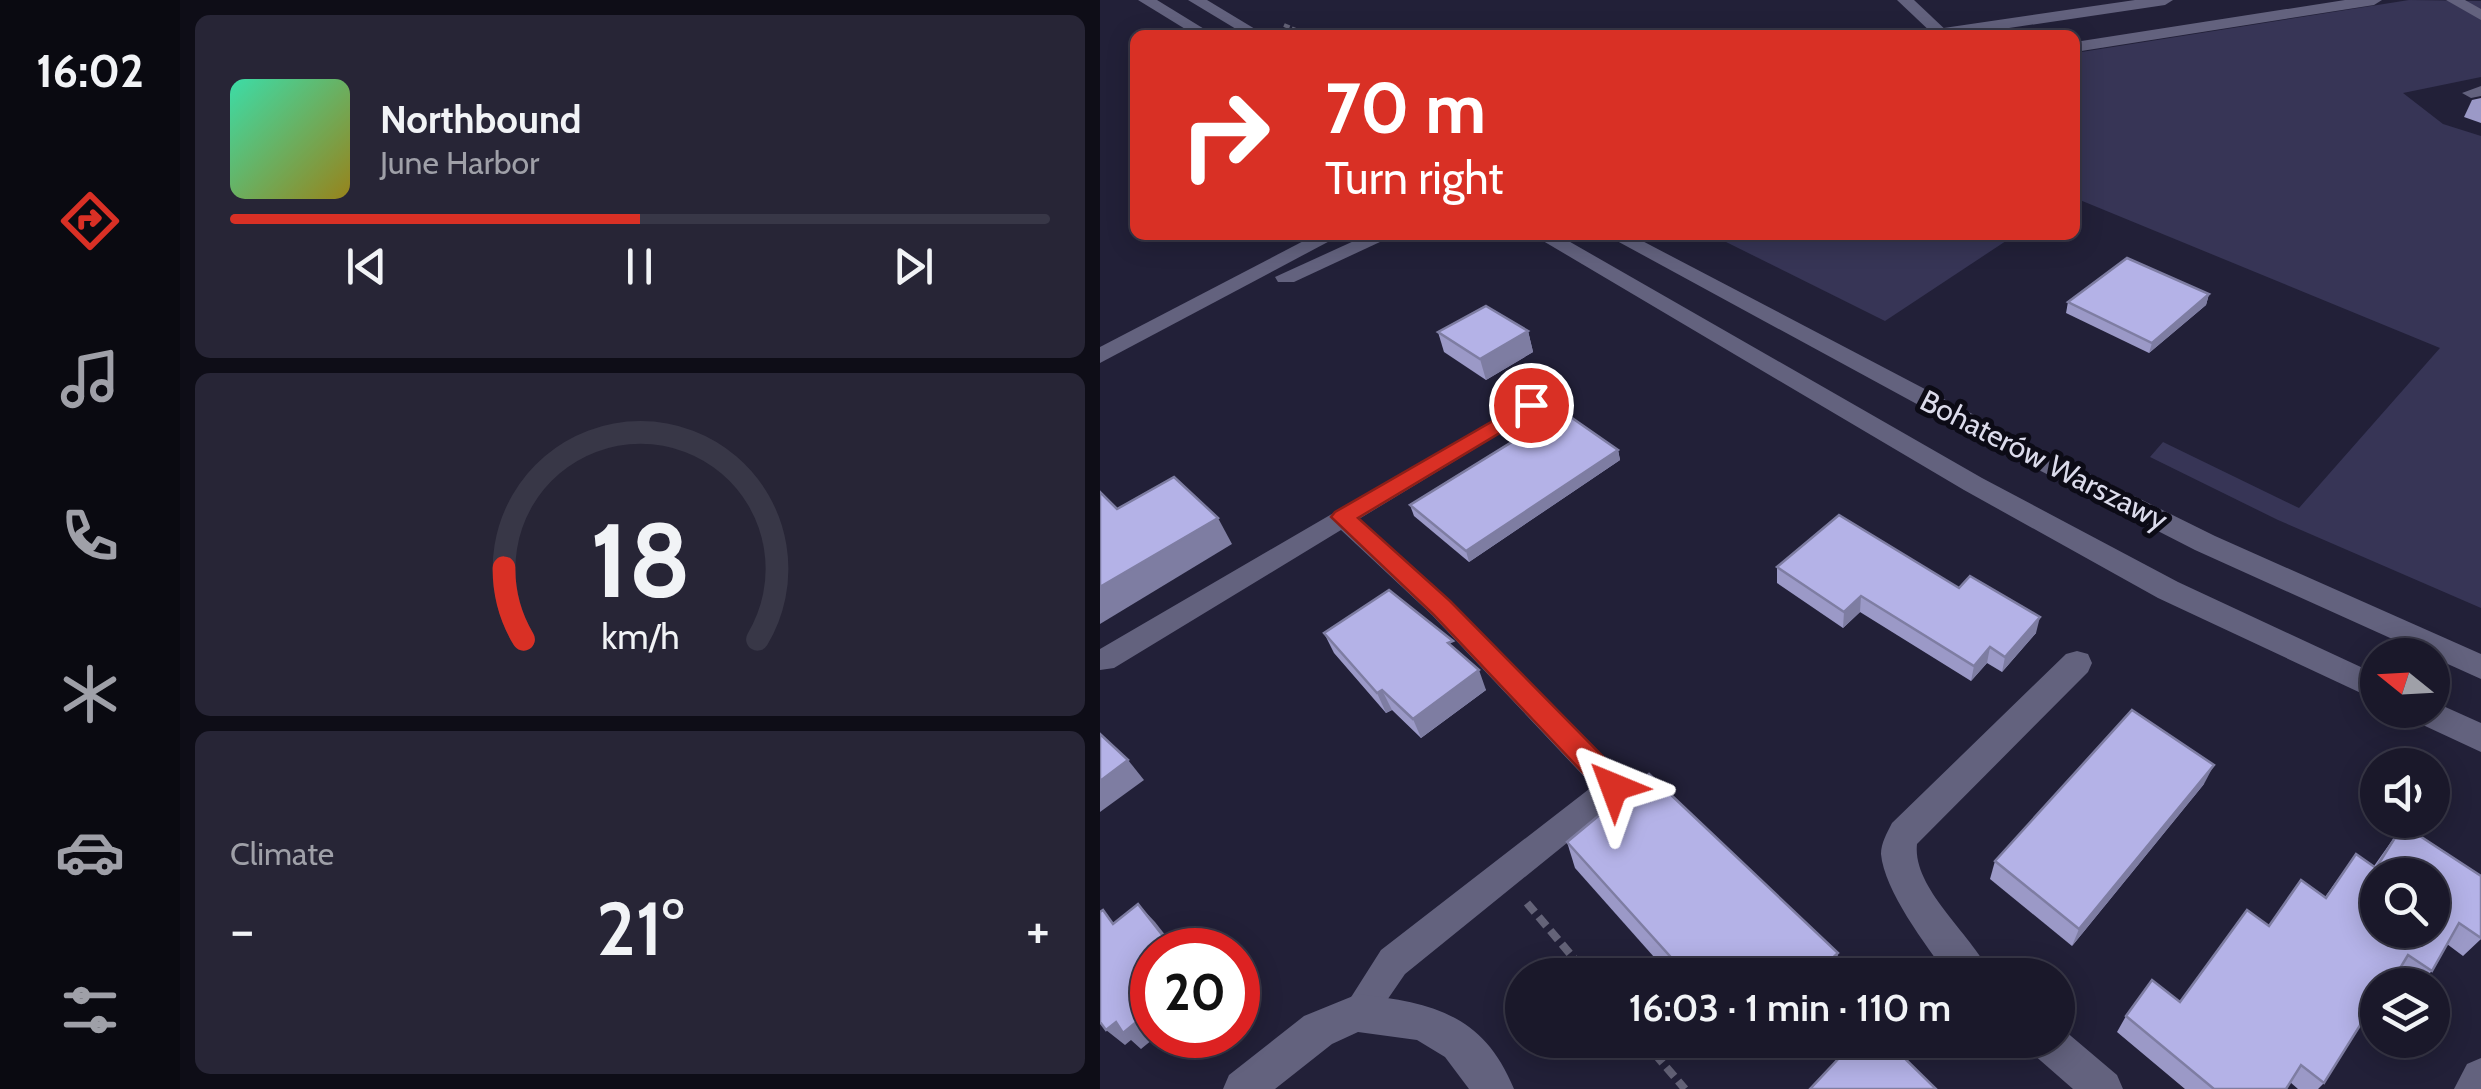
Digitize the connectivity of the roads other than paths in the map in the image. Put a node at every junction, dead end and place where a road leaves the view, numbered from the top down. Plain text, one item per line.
1 (1146, 0) edge
2 (1196, 0) edge
3 (1905, 0) edge
4 (2164, 0) edge
5 (2374, 0) edge
6 (2454, 0) edge
7 (2481, 15) edge
8 (1197, 30) edge
9 (1248, 30) edge
10 (1931, 30) edge
11 (1962, 30) edge
12 (2080, 46) edge
13 (1322, 240) edge
14 (1373, 240) edge
15 (1552, 240) edge
16 (1626, 240) edge
17 (1150, 332) junction
18 (1100, 356) edge
19 (1531, 405) dead end
20 (1342, 517) junction
21 (1104, 660) dead end
22 (2077, 663) dead end
23 (2481, 667) edge
24 (2360, 681) edge
25 (2450, 724) edge
26 (2481, 738) edge
27 (1957, 958) edge
28 (1358, 1013) junction
29 (2068, 1058) edge
30 (2481, 1078) edge
31 (1243, 1089) edge
32 (1494, 1089) edge
33 (2104, 1089) edge
34 (2474, 1089) edge

1 - 8 main road
2 - 9 main road
3 - 10 main road
4 - 11 main road
5 - 12 main road
6 - 7 main road
13 - 17 main road
14 - 17 main road
15 - 24 main road, Bohaterów Warszawy
16 - 23 main road, Bohaterów Warszawy
17 - 18 main road
19 - 20 lane
20 - 21 lane
20 - 28 lane
22 - 27 main road
25 - 26 main road
28 - 31 main road
28 - 32 main road
29 - 33 main road
30 - 34 main road

